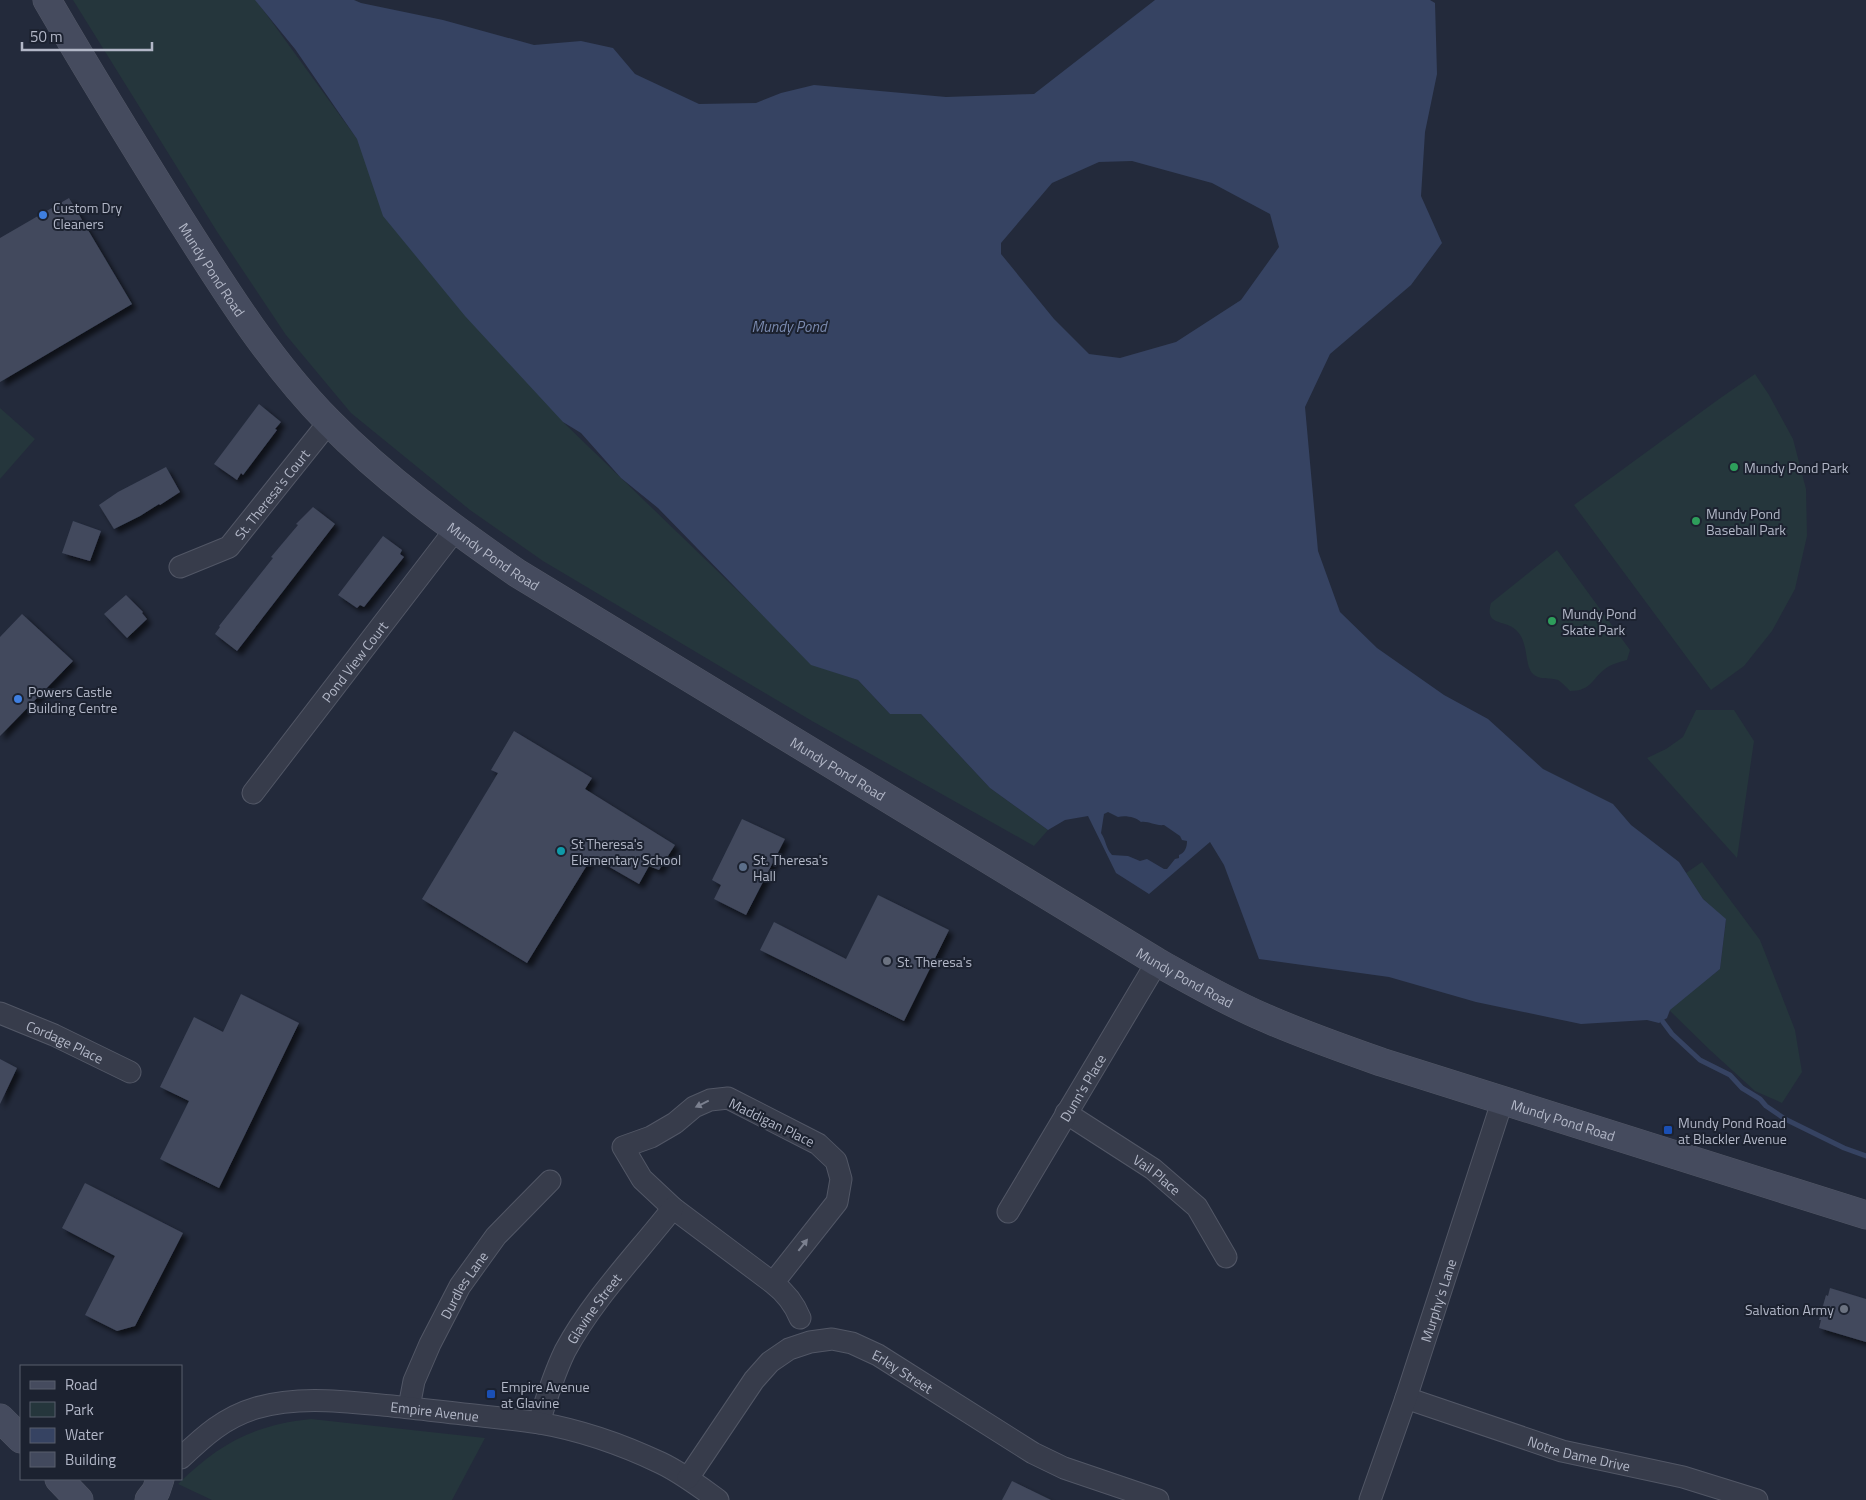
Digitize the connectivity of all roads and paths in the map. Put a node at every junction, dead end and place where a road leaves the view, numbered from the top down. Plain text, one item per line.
1 (47, 0) edge
2 (329, 422) junction
3 (455, 530) junction
4 (180, 567) dead end
5 (253, 793) dead end
6 (1157, 962) junction
7 (0, 1013) edge
8 (130, 1072) dead end
9 (1503, 1099) junction
10 (1066, 1113) junction
11 (550, 1181) dead end
12 (673, 1208) junction
13 (1008, 1212) dead end
14 (1866, 1215) edge
15 (1226, 1257) dead end
16 (773, 1283) junction
17 (800, 1318) dead end
18 (1406, 1398) junction
19 (409, 1408) junction
20 (0, 1418) edge
21 (539, 1423) junction
22 (20, 1438) edge
23 (182, 1457) edge
24 (688, 1478) junction
25 (60, 1480) edge
26 (159, 1480) edge
27 (160, 1480) edge
28 (79, 1500) edge
29 (136, 1500) edge
30 (149, 1500) edge
31 (718, 1500) edge
32 (1158, 1500) edge
33 (1370, 1500) edge
34 (1757, 1500) edge

1 - 2 street, Mundy Pond Road
2 - 3 street, Mundy Pond Road
2 - 4 street, St. Theresa's Court
3 - 5 street, Pond View Court
3 - 6 street, Mundy Pond Road
6 - 9 street, Mundy Pond Road
6 - 10 street, Dunn's Place
7 - 8 street, Cordage Place
9 - 14 street, Mundy Pond Road
9 - 18 street, Murphy's Lane
10 - 13 street, Dunn's Place
10 - 15 street, Vail Place
11 - 19 street, Durdles Lane
12 - 16 street, Maddigan Place
16 -> 12 street, Maddigan Place
12 - 21 street, Glavine Street
16 - 17 street, Maddigan Place
18 - 33 street, Murphy's Lane
18 - 34 street, Notre Dame Drive
19 - 21 street, Empire Avenue
19 - 23 street, Empire Avenue
20 - 22 street
21 - 24 street, Empire Avenue
24 - 31 street, Empire Avenue
24 - 32 street, Erley Street
25 - 28 street
26 - 29 street
27 - 30 street

